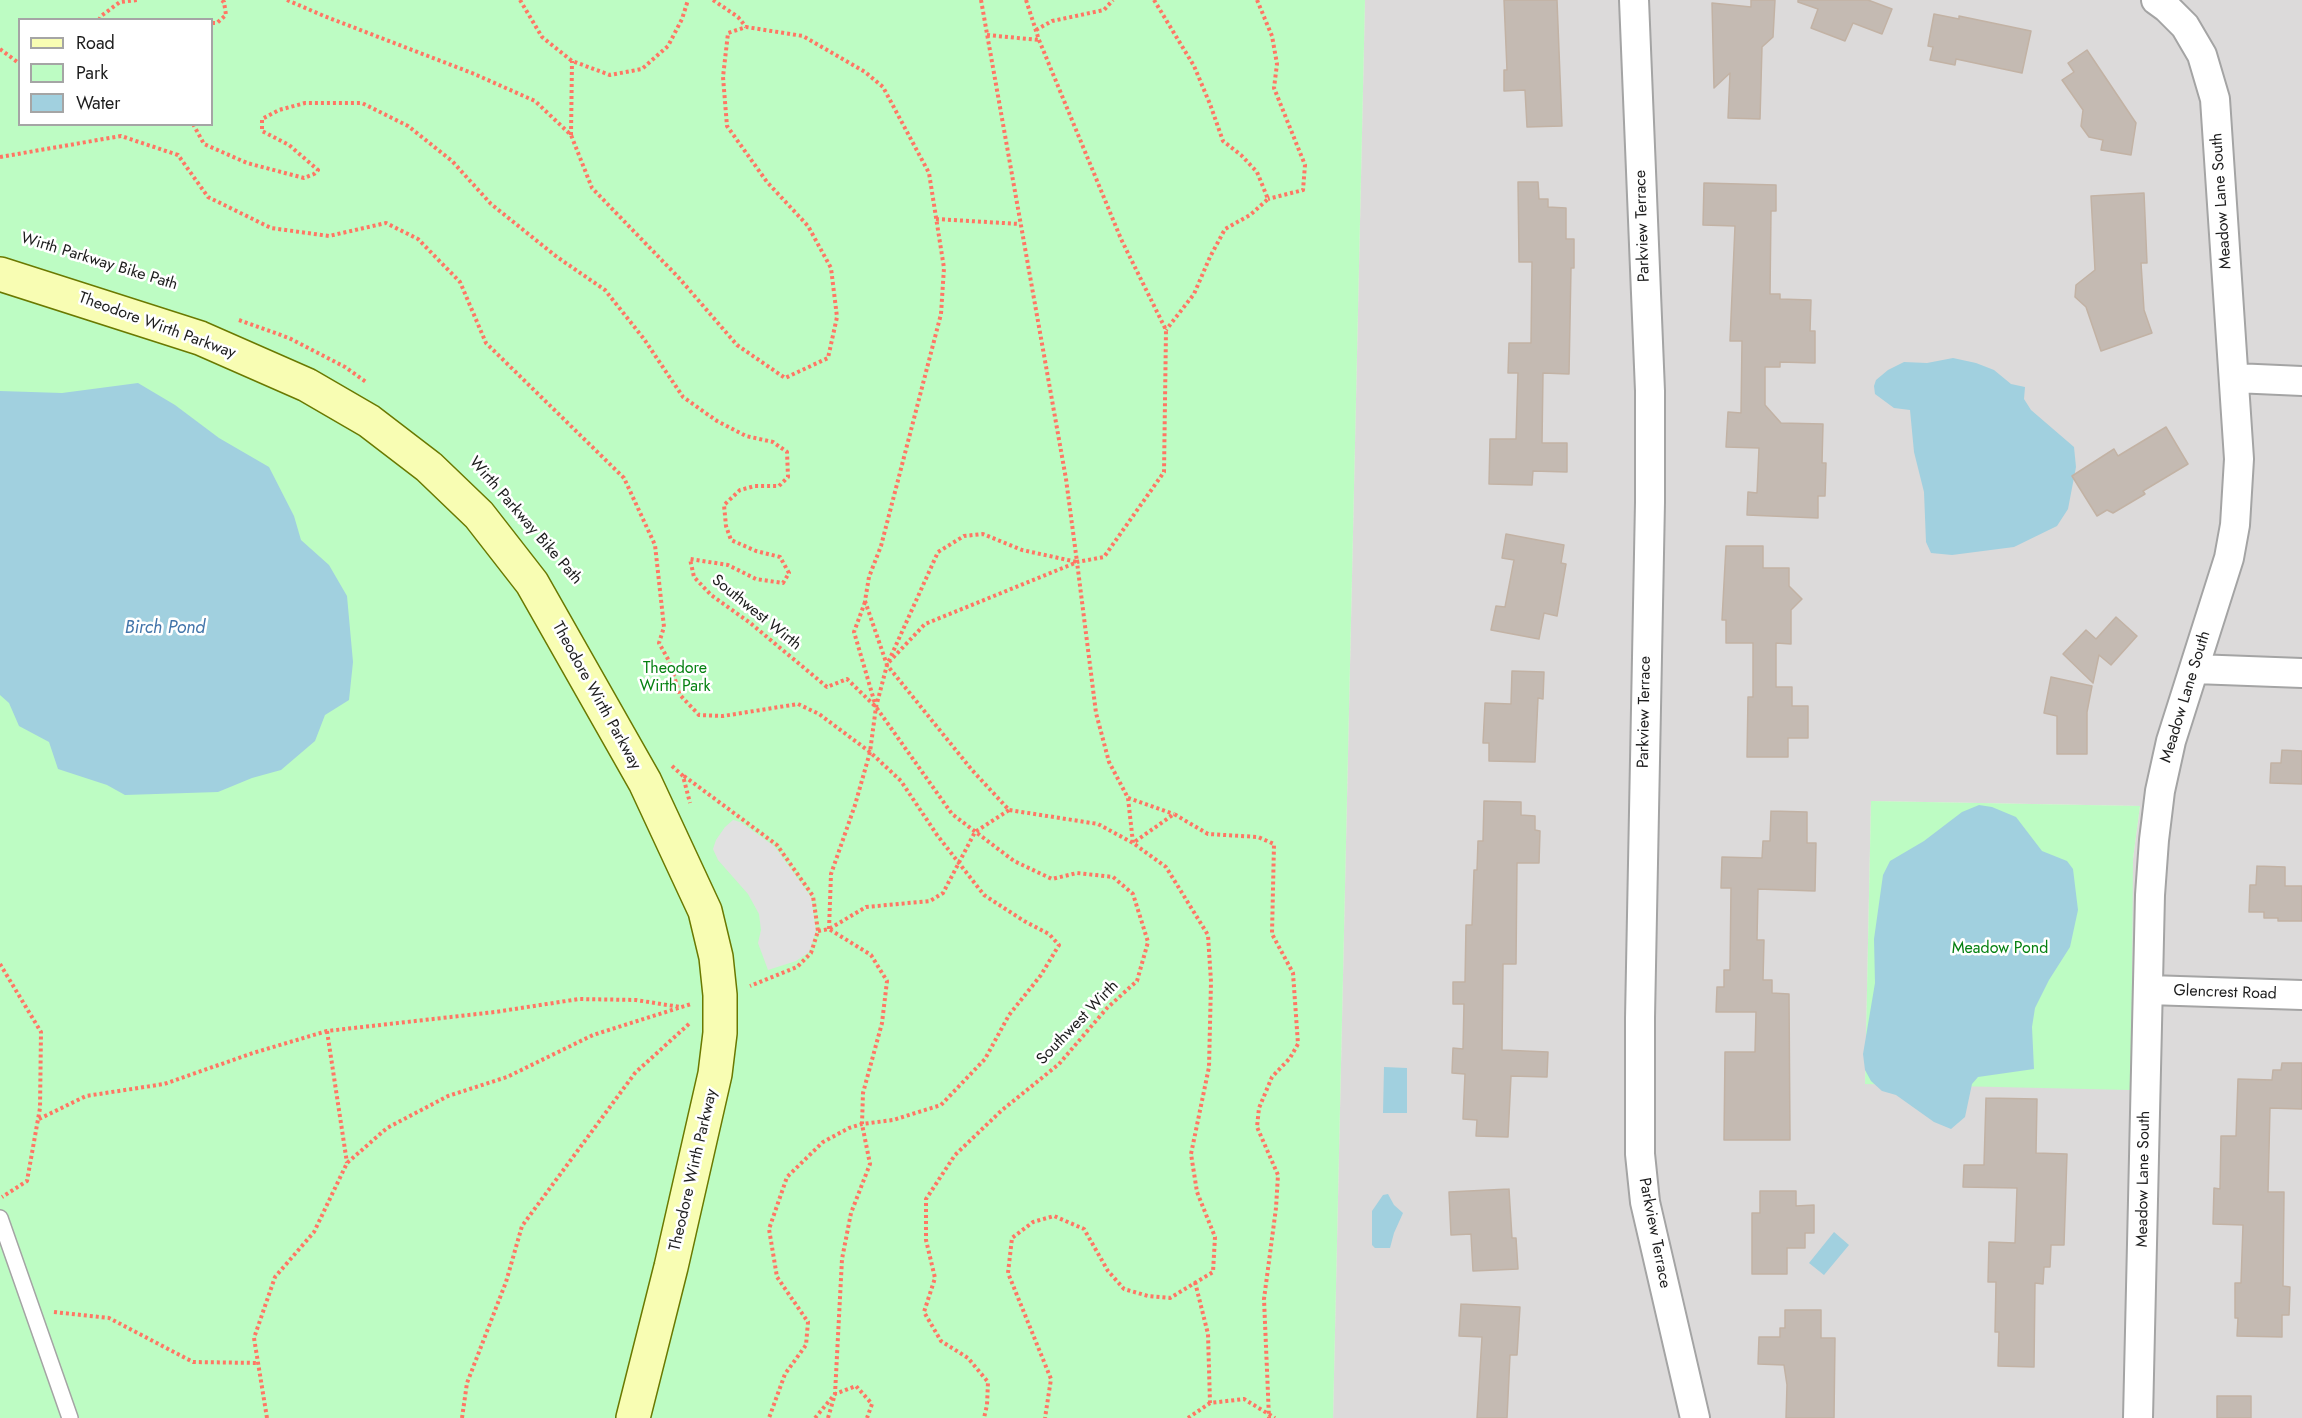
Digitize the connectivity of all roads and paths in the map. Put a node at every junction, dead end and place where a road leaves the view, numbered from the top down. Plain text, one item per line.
1 (138, 0) edge
2 (221, 0) edge
3 (287, 0) edge
4 (520, 0) edge
5 (688, 0) edge
6 (713, 0) edge
7 (981, 0) edge
8 (1026, 0) edge
9 (1113, 0) edge
10 (1154, 0) edge
11 (1257, 0) edge
12 (1634, 0) edge
13 (2156, 0) edge
14 (100, 18) edge
15 (213, 24) edge
16 (746, 27) junction
17 (1036, 30) junction
18 (987, 35) junction
19 (1040, 40) junction
20 (0, 49) edge
21 (572, 61) junction
22 (18, 62) edge
23 (194, 126) edge
24 (571, 135) junction
25 (0, 157) edge
26 (1268, 199) junction
27 (936, 219) junction
28 (1020, 224) junction
29 (0, 274) edge
30 (235, 319) dead end
31 (1166, 330) junction
32 (2235, 378) junction
33 (2302, 381) edge
34 (370, 385) dead end
35 (1077, 562) junction
36 (865, 601) junction
37 (887, 664) junction
38 (2194, 669) junction
39 (2302, 673) edge
40 (876, 707) junction
41 (870, 752) junction
42 (665, 760) dead end
43 (683, 776) junction
44 (1128, 798) junction
45 (691, 807) dead end
46 (1009, 810) junction
47 (1174, 814) junction
48 (975, 832) junction
49 (1133, 843) junction
50 (958, 864) junction
51 (829, 929) junction
52 (818, 931) junction
53 (0, 964) edge
54 (2149, 990) junction
55 (720, 995) junction
56 (2302, 995) edge
57 (682, 1007) junction
58 (327, 1031) junction
59 (39, 1119) junction
60 (862, 1124) junction
61 (347, 1163) junction
62 (0, 1198) edge
63 (0, 1218) edge
64 (1196, 1282) junction
65 (32, 1310) junction
66 (258, 1363) junction
67 (835, 1394) junction
68 (1210, 1403) junction
69 (1268, 1416) edge
70 (70, 1418) edge
71 (267, 1418) edge
72 (462, 1418) edge
73 (633, 1418) edge
74 (769, 1418) edge
75 (815, 1418) edge
76 (828, 1418) edge
77 (867, 1418) edge
78 (984, 1418) edge
79 (1045, 1418) edge
80 (1188, 1418) edge
81 (1275, 1418) edge
82 (1695, 1418) edge
83 (2138, 1418) edge

1 - 14 path
2 - 15 path
3 - 24 path
4 - 21 path
5 - 21 path
6 - 16 path
7 - 18 path
8 - 17 path
9 - 17 path
10 - 26 path
11 - 26 path
12 - 82 street, Parkview Terrace
13 - 32 street, Meadow Lane South
16 - 24 path
16 - 27 path
17 - 19 path
18 - 19 path
18 - 28 path
19 - 31 path
20 - 22 path
21 - 24 path
23 - 40 path, Southwest Wirth
25 - 41 path
26 - 31 path
27 - 28 path
27 - 36 path
28 - 35 path
29 - 55 street, Theodore Wirth Parkway
30 - 34 path
31 - 35 path
32 - 33 street
32 - 38 street, Meadow Lane South
35 - 37 path
35 - 37 path
35 - 44 path
36 - 37 path
36 - 40 path
37 - 40 path
37 - 46 path
38 - 39 street
38 - 54 street, Meadow Lane South
40 - 41 path
40 - 48 path, Southwest Wirth
41 - 50 path
41 - 51 path
42 - 43 path
43 - 45 path
43 - 52 path
44 - 47 path
44 - 49 path
46 - 48 path
46 - 49 path
47 - 49 path
47 - 69 path
48 - 50 path
48 - 78 path, Southwest Wirth
49 - 64 path
50 - 51 path
50 - 60 path
51 - 52 path
51 - 60 path
52 - 55 path
53 - 59 path
54 - 56 street, Glencrest Road
54 - 83 street, Meadow Lane South
55 - 57 path
55 - 72 path
55 - 73 street, Theodore Wirth Parkway
57 - 58 path
57 - 61 path
58 - 59 path
58 - 61 path
59 - 62 path
60 - 67 path
60 - 74 path
61 - 66 path
63 - 65 lane
64 - 68 path
64 - 79 path
65 - 66 path
65 - 70 lane
66 - 71 path
67 - 75 path
67 - 76 path
67 - 77 path
68 - 69 path
68 - 80 path
69 - 81 path

